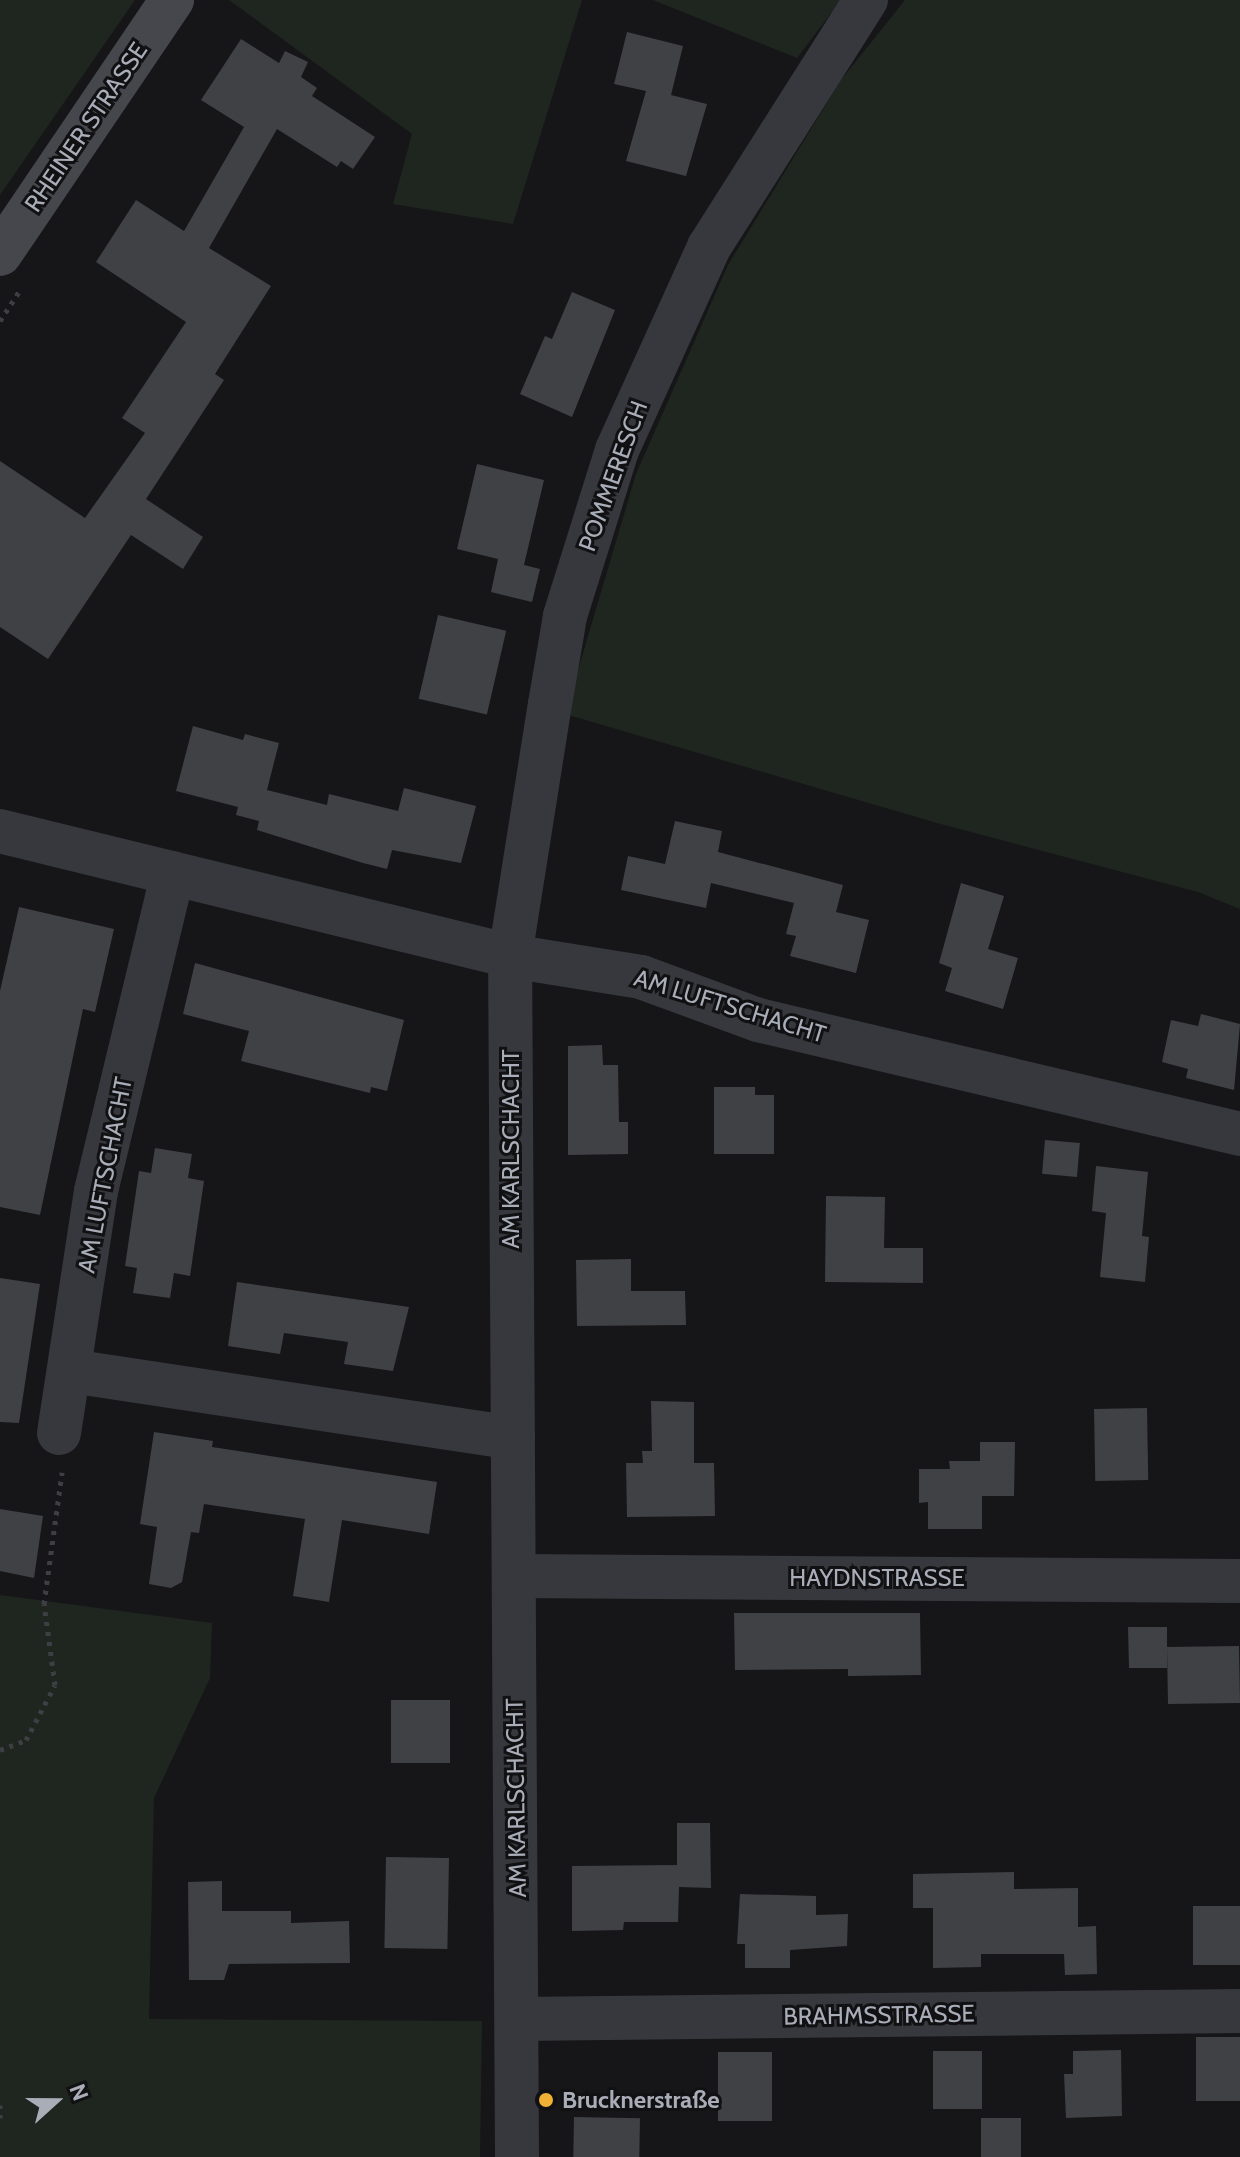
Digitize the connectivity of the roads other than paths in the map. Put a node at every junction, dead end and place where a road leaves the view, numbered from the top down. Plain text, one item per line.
1 (172, 0) edge
2 (866, 0) edge
3 (0, 254) edge
4 (0, 831) edge
5 (173, 873) junction
6 (510, 956) junction
7 (1240, 1134) edge
8 (71, 1371) junction
9 (59, 1433) road end
10 (513, 1438) junction
11 (514, 1576) junction
12 (1240, 1581) edge
13 (1240, 2011) edge
14 (518, 2019) junction
15 (517, 2157) edge

1 - 3 main road, RHEINER STRASSE
2 - 6 street, POMMERESCH
4 - 5 street, AM LUFTSCHACHT
5 - 6 street, AM LUFTSCHACHT
5 - 8 street, AM LUFTSCHACHT
6 - 7 street, AM LUFTSCHACHT
6 - 10 street, AM KARLSCHACHT
8 - 9 street, AM LUFTSCHACHT
8 - 10 street
10 - 11 street, AM KARLSCHACHT
11 - 12 street, HAYDNSTRASSE
11 - 14 street, AM KARLSCHACHT
13 - 14 street, BRAHMSSTRASSE
14 - 15 street, AM KARLSCHACHT

